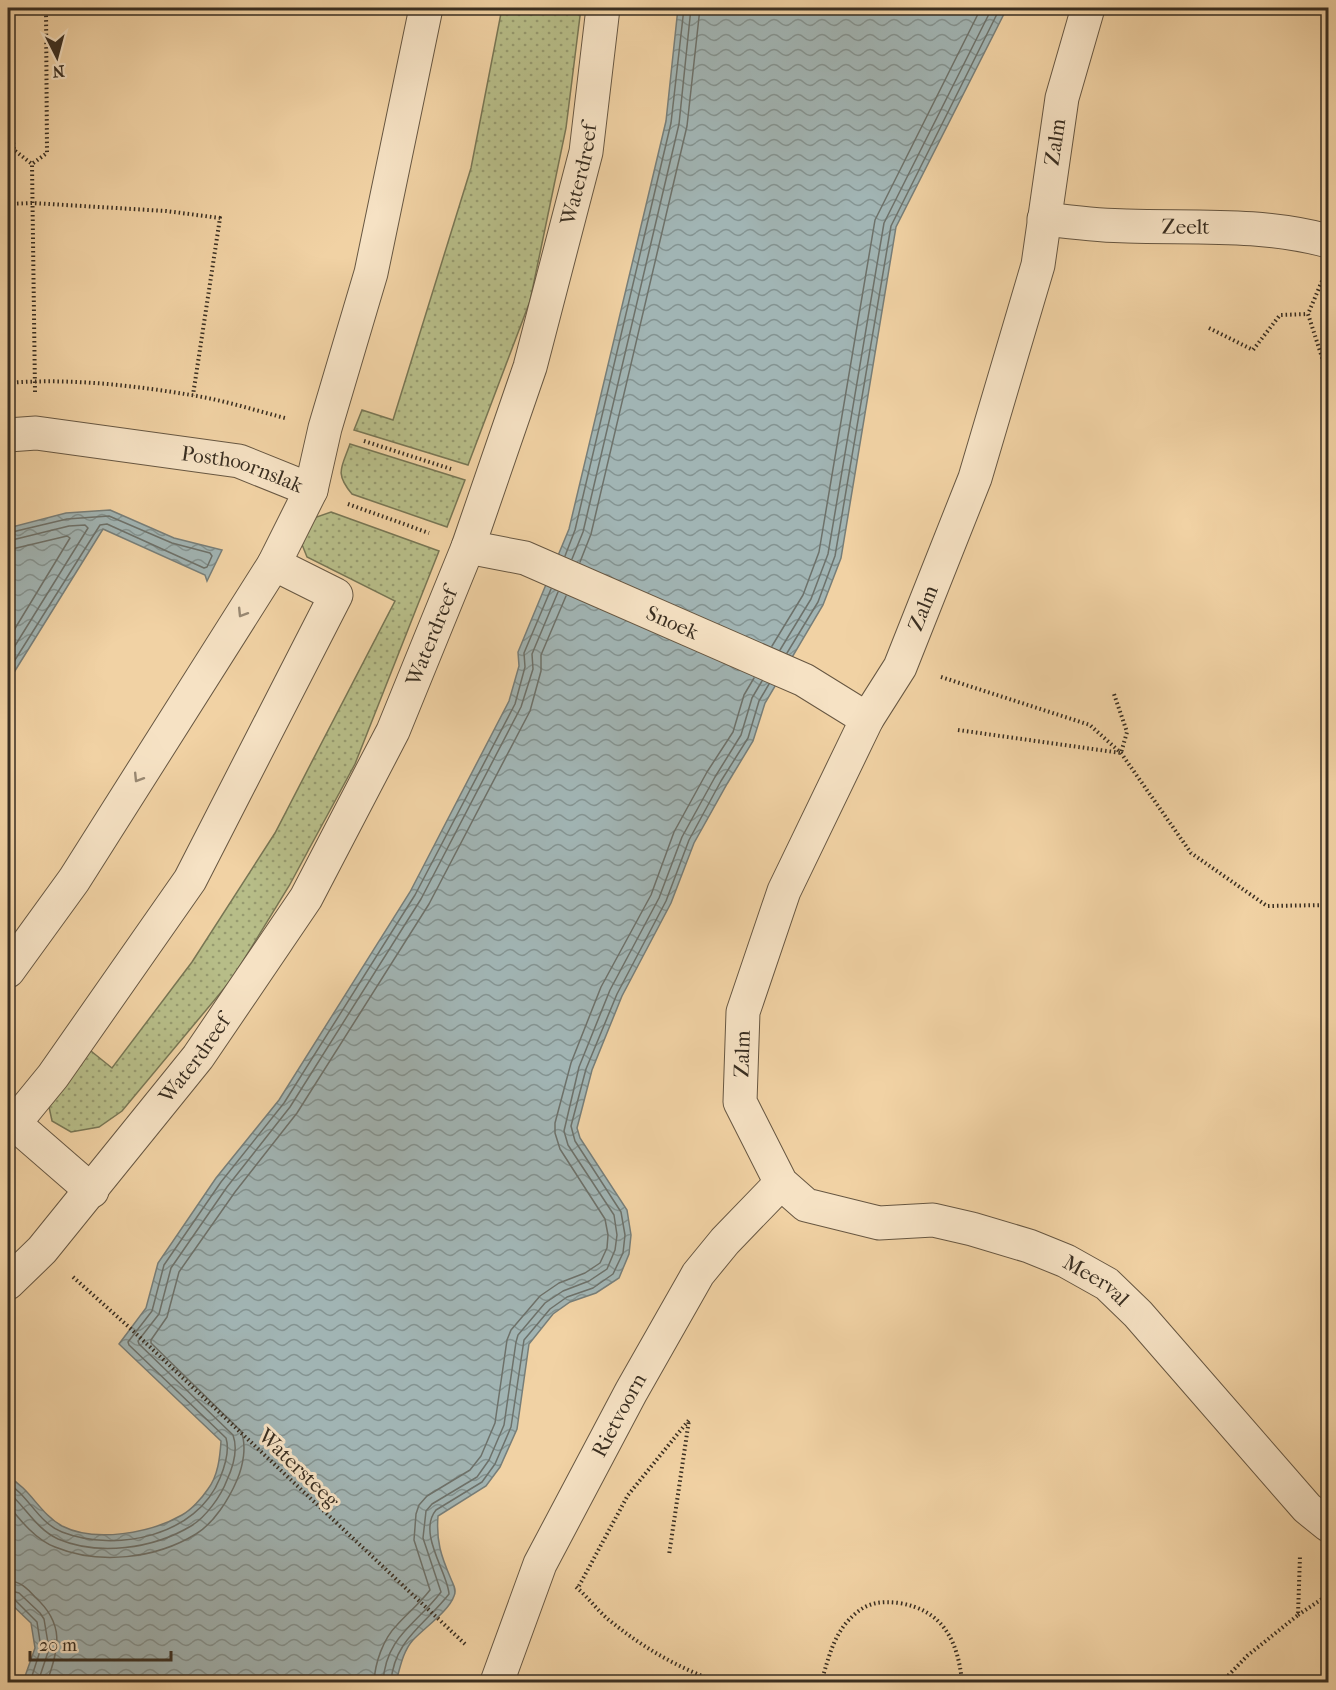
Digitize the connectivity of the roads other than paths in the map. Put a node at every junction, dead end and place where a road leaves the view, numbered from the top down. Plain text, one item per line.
1 (426, 8) edge
2 (603, 8) edge
3 (1088, 8) edge
4 (1044, 219) junction
5 (1329, 241) edge
6 (22, 434) edge
7 (311, 490) junction
8 (468, 547) junction
9 (274, 564) junction
10 (867, 719) junction
11 (8, 971) edge
12 (9, 1124) edge
13 (781, 1183) junction
14 (92, 1191) junction
15 (8, 1283) edge
16 (1329, 1525) edge
17 (498, 1679) edge

1 - 7 street
2 - 8 street, Waterdreef
3 - 4 street, Zalm
4 - 5 street, Zeelt
4 - 10 street, Zalm
6 - 7 street, Posthoornslak
7 - 9 street
8 - 10 street, Snoek
8 - 14 street, Waterdreef
9 -> 11 street
9 - 12 street
10 - 13 street, Zalm
12 - 14 street
13 - 16 street, Meerval
13 - 17 street, Rietvoorn
14 - 15 street, Waterdreef

